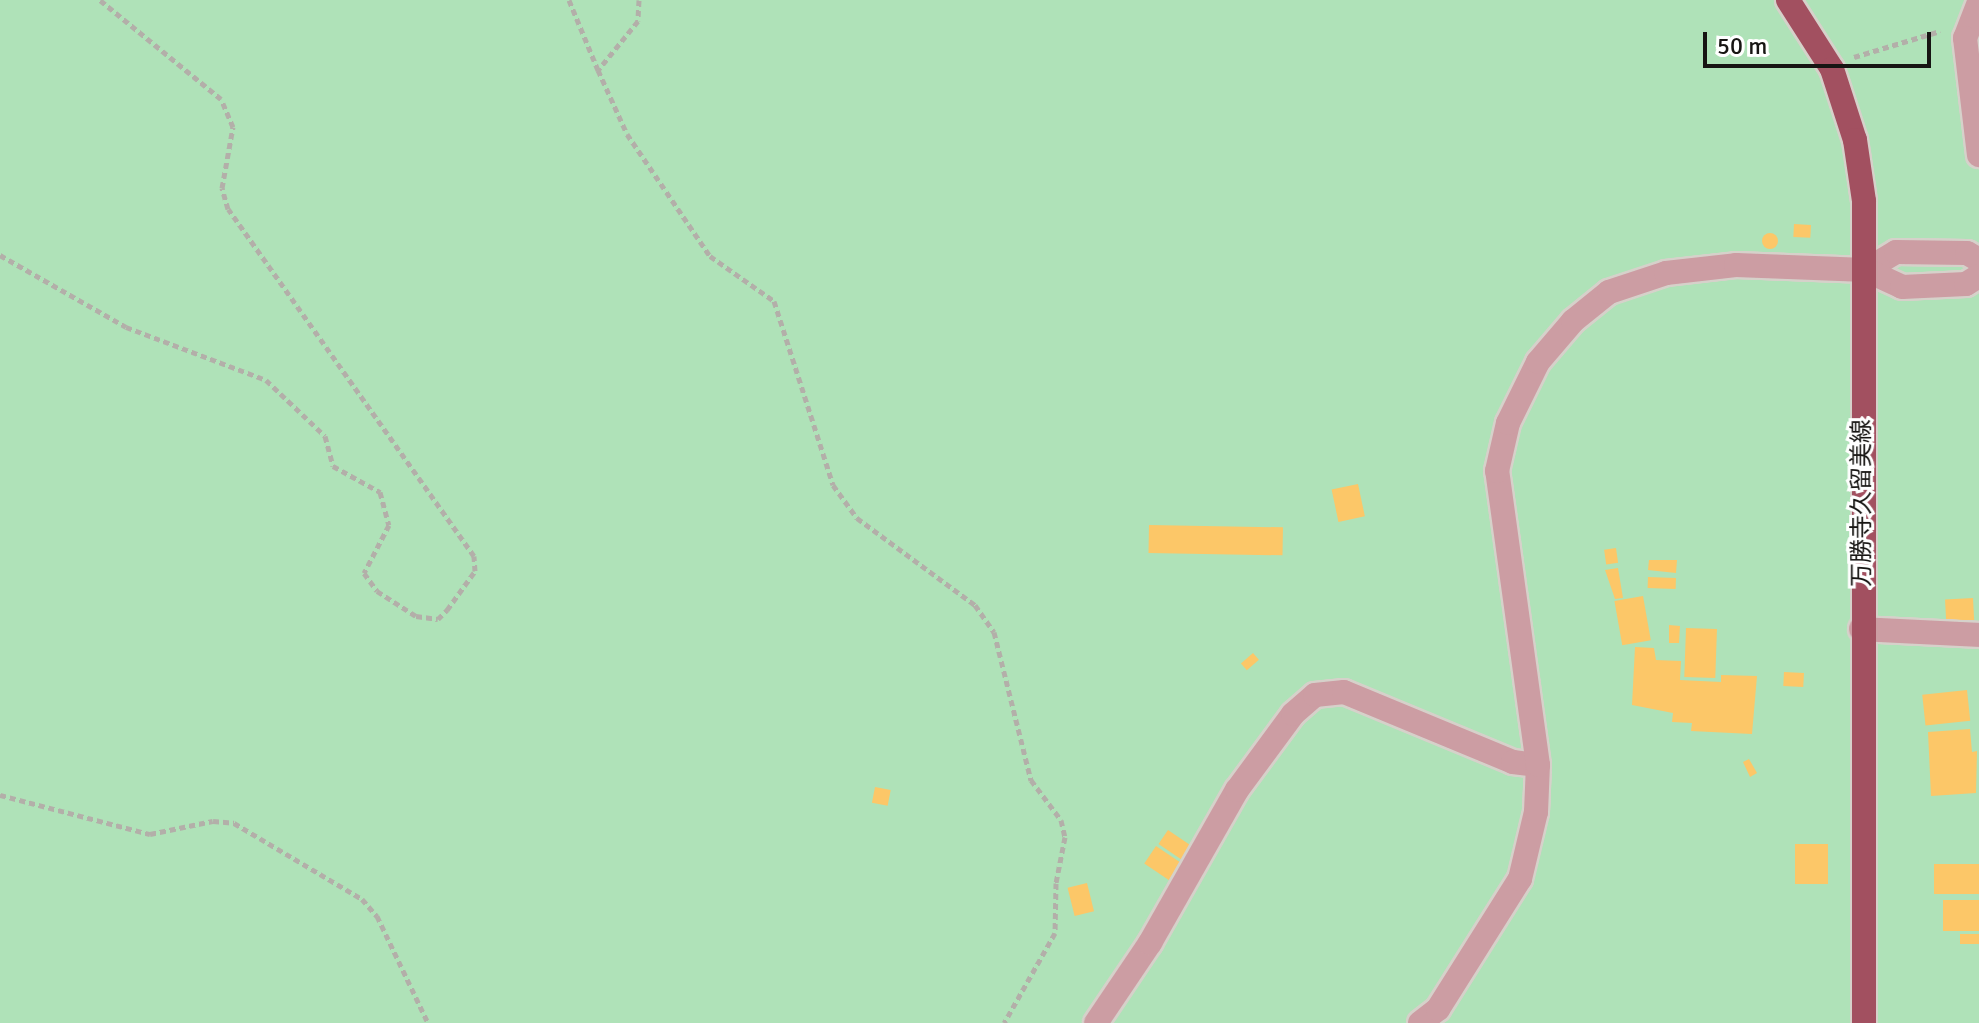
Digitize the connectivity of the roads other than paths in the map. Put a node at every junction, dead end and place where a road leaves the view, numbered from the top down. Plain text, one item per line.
1 (1788, 0) edge
2 (1979, 2) edge
3 (1979, 155) edge
4 (1979, 260) edge
5 (1866, 270) junction
6 (1979, 276) edge
7 (1861, 629) junction
8 (1979, 635) edge
9 (1538, 765) junction
10 (1432, 1018) edge
11 (1096, 1023) edge
12 (1864, 1023) edge

1 - 5 main road, 万勝寺久留美線
2 - 3 street
4 - 5 street
5 - 6 street
5 - 7 main road, 万勝寺久留美線
5 - 9 street
7 - 8 street
7 - 12 main road, 万勝寺久留美線
9 - 10 street
9 - 11 street

